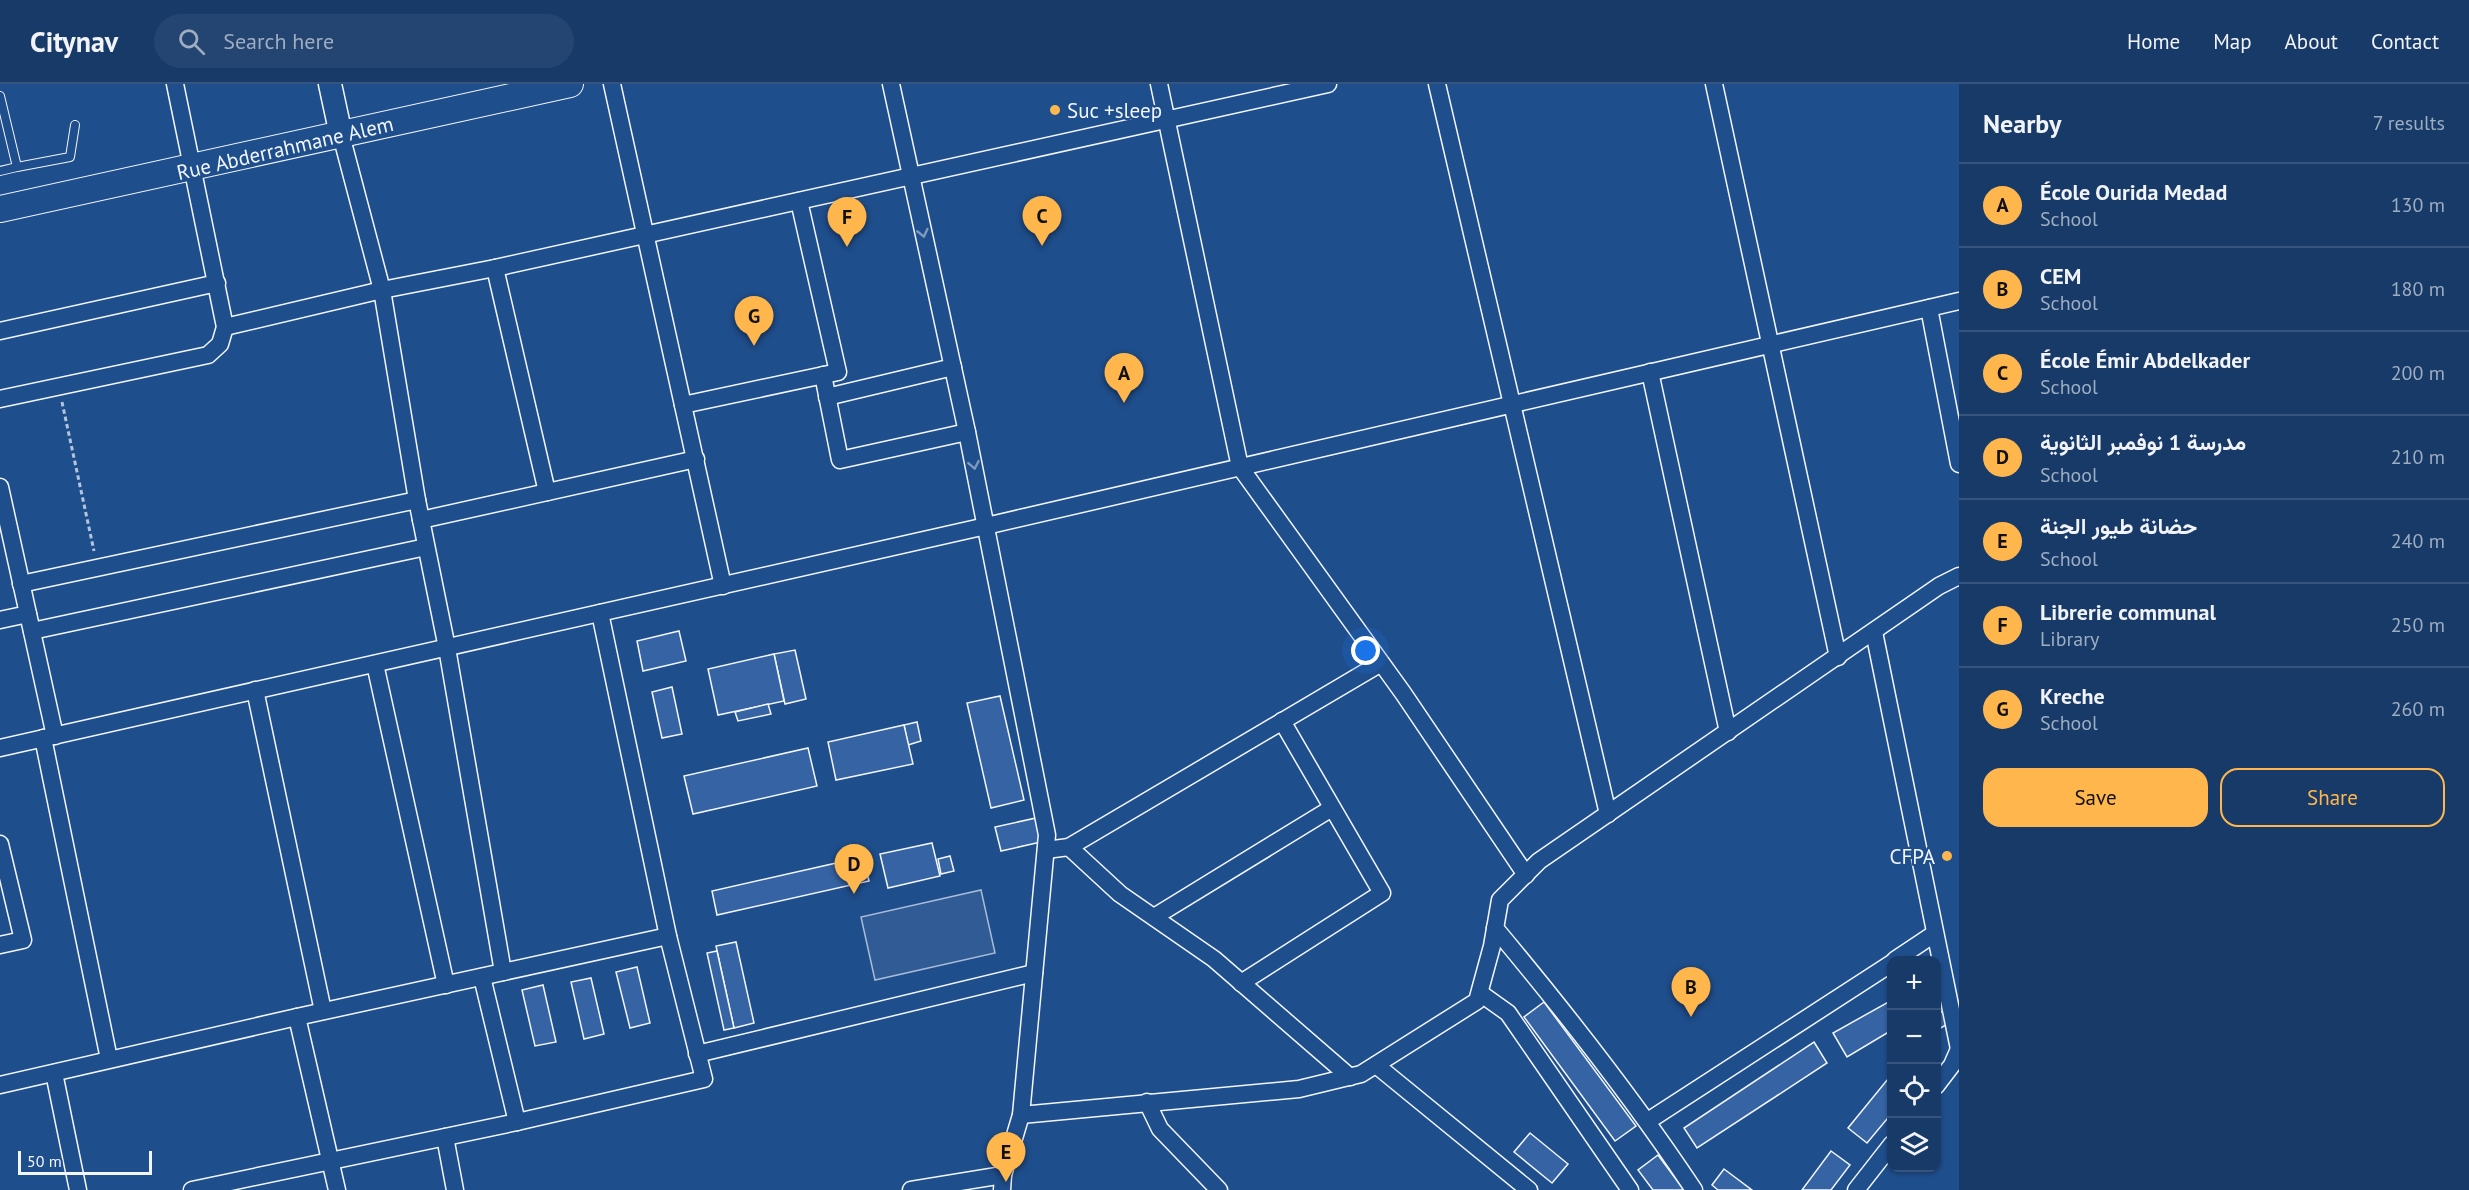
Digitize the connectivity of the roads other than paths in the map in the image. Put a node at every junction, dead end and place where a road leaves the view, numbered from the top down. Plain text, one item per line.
1 (175, 84) edge
2 (330, 84) edge
3 (570, 84) edge
4 (612, 84) edge
5 (891, 84) edge
6 (1159, 84) edge
7 (1328, 84) edge
8 (1437, 84) edge
9 (1714, 84) edge
10 (534, 88) edge
11 (0, 96) edge
12 (1165, 120) junction
13 (75, 125) dead end
14 (341, 135) junction
15 (17, 167) junction
16 (193, 169) junction
17 (0, 171) edge
18 (910, 176) junction
19 (799, 201) junction
20 (0, 209) edge
21 (644, 235) junction
22 (495, 268) junction
23 (217, 283) junction
24 (382, 290) junction
25 (1959, 301) edge
26 (1929, 308) junction
27 (225, 327) junction
28 (0, 331) edge
29 (1771, 342) junction
30 (953, 367) junction
31 (1650, 372) junction
32 (823, 375) junction
33 (827, 397) junction
34 (0, 399) edge
35 (1512, 404) junction
36 (683, 405) junction
37 (967, 432) junction
38 (696, 459) junction
39 (1959, 465) edge
40 (1240, 467) junction
41 (0, 487) edge
42 (547, 492) junction
43 (417, 500) junction
44 (2, 511) edge
45 (421, 520) junction
46 (986, 526) junction
47 (426, 547) junction
48 (1959, 576) edge
49 (21, 584) junction
50 (723, 586) junction
51 (600, 613) junction
52 (28, 614) junction
53 (0, 620) edge
54 (32, 631) junction
55 (1874, 632) junction
56 (447, 648) junction
57 (1838, 657) junction
58 (1381, 663) junction
59 (375, 664) junction
60 (255, 690) junction
61 (1282, 722) junction
62 (1728, 732) junction
63 (49, 737) junction
64 (0, 748) edge
65 (1332, 808) junction
66 (1608, 814) junction
67 (0, 844) edge
68 (1069, 847) junction
69 (1046, 850) junction
70 (1526, 874) junction
71 (1154, 917) junction
72 (1495, 928) junction
73 (1934, 934) junction
74 (668, 936) junction
75 (0, 945) edge
76 (1901, 956) edge
77 (1887, 966) edge
78 (503, 972) junction
79 (1034, 974) junction
80 (482, 977) junction
81 (1241, 983) junction
82 (446, 985) junction
83 (1480, 993) junction
84 (323, 1011) junction
85 (297, 1017) junction
86 (1959, 1049) edge
87 (697, 1054) junction
88 (109, 1059) junction
89 (1377, 1065) junction
90 (54, 1073) junction
91 (1350, 1077) junction
92 (1941, 1079) edge
93 (0, 1085) edge
94 (1147, 1102) junction
95 (1021, 1115) junction
96 (1648, 1121) junction
97 (517, 1122) junction
98 (445, 1137) junction
99 (1887, 1150) edge
100 (331, 1161) junction
101 (1002, 1182) edge
102 (78, 1190) edge
103 (192, 1190) edge
104 (337, 1190) edge
105 (455, 1190) edge
106 (911, 1190) edge
107 (1219, 1190) edge
108 (1529, 1190) edge
109 (1630, 1190) edge
110 (1694, 1190) edge
111 (1856, 1190) edge

1 - 16 street
2 - 14 main road
3 - 10 main road, Rue Abderrahmane Alem
4 - 21 street
5 - 18 street
6 - 12 street
7 - 12 street
8 - 35 street
9 - 29 street
10 - 14 main road, Rue Abderrahmane Alem
11 - 15 lane
12 - 18 street
12 - 40 street
13 - 15 lane
14 - 16 main road, Rue Abderrahmane Alem
14 - 24 street
15 - 17 lane
16 - 20 main road, Rue Abderrahmane Alem
16 - 23 street
18 - 19 street
18 -> 30 street
19 - 21 street
19 - 32 street
21 - 22 street
21 - 36 street
22 - 24 street
22 - 42 street
23 - 27 street
23 - 28 street
24 - 27 street
24 - 43 street
25 - 26 street
26 - 29 street
26 - 39 street
27 - 34 street
29 - 31 street
29 - 57 street
30 - 33 street
30 - 37 street
31 - 35 street
31 - 62 street
32 - 33 street
32 - 36 street
33 - 37 street
35 - 40 street
35 - 66 street
36 - 38 street
37 -> 46 street
38 - 42 street
38 - 50 street
40 - 46 street
40 - 58 street
41 - 44 street
42 - 45 street
43 - 45 street
43 - 49 street
44 - 49 street
45 - 47 street
46 - 50 street
46 - 69 street
47 - 54 street
47 - 56 street
48 - 55 street
49 - 52 street
50 - 51 street
51 - 56 street
51 - 74 street
52 - 53 street
52 - 54 street
54 - 63 street
55 - 57 street
55 - 73 street
56 - 59 street
56 - 78 street
57 - 62 street
58 - 61 street
58 - 70 street
59 - 60 street
59 - 82 street
60 - 63 street
60 - 84 street
61 - 65 street
61 - 68 street
62 - 66 street
63 - 64 street
63 - 88 street
65 - 71 street
65 - 81 street
66 - 70 street
67 - 75 street
68 - 69 street
68 - 71 street
69 - 79 street
70 - 72 street
71 - 81 street
72 - 83 street
72 - 96 street
73 - 76 street
73 - 86 street
74 - 78 street
74 - 87 street
77 - 96 street
78 - 80 street
79 - 87 street
79 - 95 street
80 - 82 street
80 - 97 street
81 - 91 street
82 - 84 street
83 - 89 street
83 - 109 street
84 - 85 street
85 - 88 street
85 - 100 street
86 - 92 street
87 - 97 street
88 - 90 street
89 - 91 street
89 - 108 street
90 - 93 street
90 - 102 street
91 - 94 street
94 - 95 street
94 - 107 street
95 - 101 street
96 - 110 street
97 - 98 street
98 - 100 street
98 - 105 street
99 - 111 street
100 - 103 street
100 - 104 street
101 - 106 street

